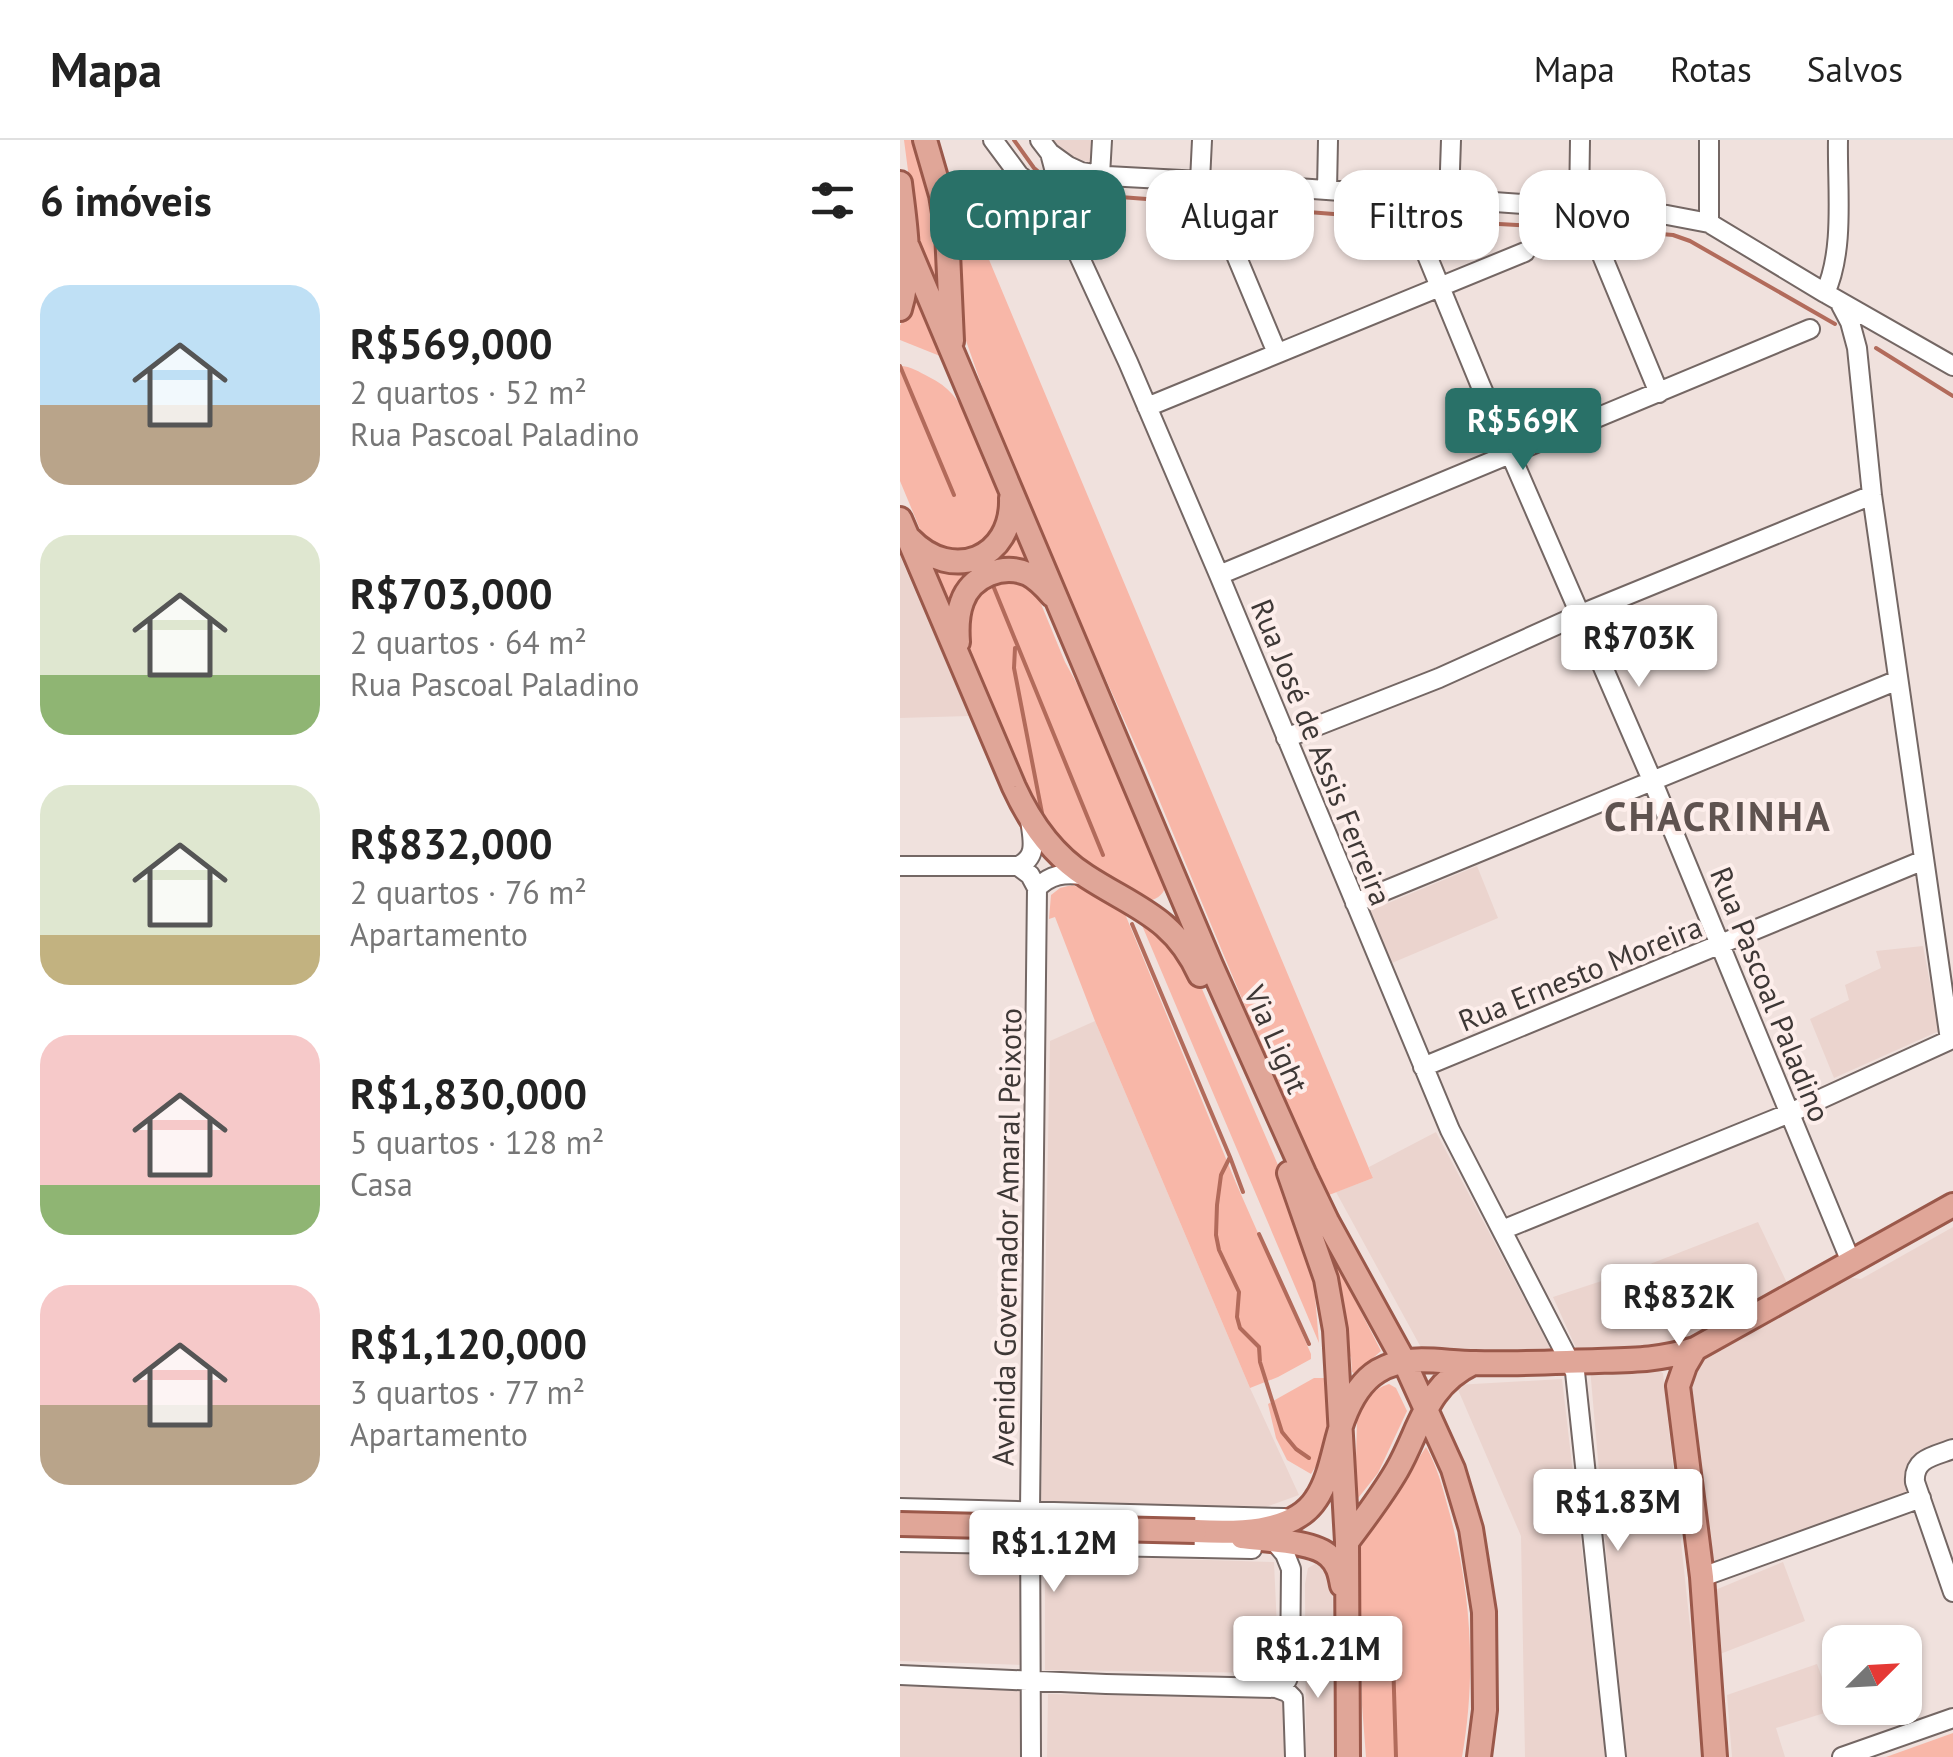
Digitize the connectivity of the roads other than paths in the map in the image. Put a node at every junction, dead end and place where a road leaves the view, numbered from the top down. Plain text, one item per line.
1 (925, 140) edge
2 (993, 140) edge
3 (1102, 140) edge
4 (1202, 140) edge
5 (1328, 140) edge
6 (1450, 140) edge
7 (1580, 140) edge
8 (1710, 140) edge
9 (1838, 140) edge
10 (1045, 147) edge
11 (1016, 170) edge
12 (1077, 170) edge
13 (1100, 170) edge
14 (1202, 170) edge
15 (1449, 170) edge
16 (1580, 170) edge
17 (900, 183) edge
18 (1314, 189) edge
19 (1327, 190) junction
20 (1334, 191) edge
21 (1666, 215) edge
22 (1709, 223) junction
23 (908, 246) junction
24 (1519, 254) edge
25 (1080, 260) edge
26 (1238, 260) edge
27 (1429, 260) edge
28 (1604, 260) edge
29 (1440, 287) junction
30 (1831, 297) junction
31 (900, 309) edge
32 (1810, 329) dead end
33 (1895, 334) junction
34 (1857, 348) junction
35 (1277, 353) junction
36 (953, 354) junction
37 (1953, 366) edge
38 (1658, 393) junction
39 (1147, 407) junction
40 (1510, 452) junction
41 (1010, 490) junction
42 (1872, 495) junction
43 (904, 528) edge
44 (1219, 574) junction
45 (1057, 602) junction
46 (1581, 614) junction
47 (958, 652) junction
48 (1898, 680) junction
49 (1286, 738) junction
50 (1652, 780) junction
51 (1030, 818) junction
52 (1924, 860) junction
53 (900, 866) edge
54 (1018, 866) junction
55 (1083, 874) junction
56 (1173, 878) junction
57 (1037, 888) junction
58 (1355, 903) junction
59 (1134, 904) junction
60 (1721, 945) junction
61 (1952, 1041) edge
62 (1423, 1067) junction
63 (1790, 1113) junction
64 (1953, 1205) edge
65 (1502, 1230) junction
66 (1851, 1262) junction
67 (1696, 1348) junction
68 (1644, 1360) junction
69 (1404, 1361) junction
70 (1571, 1362) junction
71 (1473, 1363) junction
72 (1678, 1386) junction
73 (1427, 1409) junction
74 (1340, 1428) junction
75 (1953, 1449) edge
76 (1921, 1498) junction
77 (900, 1508) edge
78 (1030, 1510) junction
79 (900, 1524) edge
80 (1283, 1528) junction
81 (900, 1542) edge
82 (1347, 1542) junction
83 (1030, 1546) junction
84 (1252, 1550) dead end
85 (1702, 1577) junction
86 (1953, 1592) edge
87 (1346, 1601) junction
88 (900, 1675) edge
89 (1031, 1681) junction
90 (1276, 1688) junction
91 (1953, 1718) edge
92 (1031, 1757) edge
93 (1295, 1757) edge
94 (1348, 1757) edge
95 (1479, 1757) edge
96 (1616, 1757) edge
97 (1714, 1757) edge
98 (1842, 1757) edge

1 - 36 main road, Via Light
2 - 11 street
3 - 13 street
4 - 14 street
5 - 19 street
6 - 15 street
7 - 16 street
8 - 22 street
9 - 30 street
10 - 12 street
17 - 23 main road
18 - 19 street
19 - 20 street
21 - 22 street
22 - 30 street
23 - 31 main road
23 - 36 main road, Via Light
24 - 29 street
25 - 39 street, Rua José de Assis Ferreira
26 - 35 street
27 - 29 street, Rua Pascoal Paladino
28 - 38 street
29 - 35 street
29 - 40 street, Rua Pascoal Paladino
30 - 33 street
30 - 34 street
32 - 38 street
33 - 34 street
33 - 37 street
34 - 42 street
35 - 39 street
36 - 41 main road, Via Light
38 - 40 street
39 - 44 street, Rua José de Assis Ferreira
40 - 44 street
40 - 46 street, Rua Pascoal Paladino
41 - 43 main road
41 - 45 main road, Via Light
42 - 46 street
42 - 48 street
43 - 47 main road, Via Light
44 - 49 street, Rua José de Assis Ferreira
45 - 47 main road
45 - 56 main road, Via Light
46 - 49 street
46 - 50 street, Rua Pascoal Paladino
47 - 51 main road, Via Light
48 - 50 street
48 - 52 street
49 - 58 street, Rua José de Assis Ferreira
50 - 58 street
50 - 60 street, Rua Pascoal Paladino
51 - 54 street
51 - 55 main road, Via Light
52 - 60 street, Rua Ernesto Moreira
52 - 61 street
53 - 54 street
54 - 57 street
55 - 57 street
55 - 59 main road, Via Light
56 - 59 main road
56 - 69 main road, Via Light
57 - 78 street, Avenida Governador Amaral Peixoto
58 - 62 street, Rua José de Assis Ferreira
59 - 74 main road, Via Light
60 - 62 street, Rua Ernesto Moreira
60 - 63 street, Rua Pascoal Paladino
61 - 63 street
62 - 65 street, Rua José de Assis Ferreira
63 - 65 street
63 - 66 street, Rua Pascoal Paladino
64 - 66 main road
65 - 70 street, Rua José de Assis Ferreira
66 - 67 main road
67 - 68 main road
67 - 72 main road
68 - 70 main road
68 - 72 main road
69 - 71 main road
69 - 73 main road, Via Light
69 - 74 main road
70 - 71 main road
70 - 96 street, Rua José de Assis Ferreira
71 - 73 main road
72 - 85 main road
73 - 82 main road
73 - 95 main road, Via Light
74 - 80 main road
74 - 82 main road, Via Light
75 - 76 street
76 - 85 street
76 - 86 street
77 - 78 street
78 - 80 street
78 - 83 street, Avenida Governador Amaral Peixoto
79 - 80 main road, bridge
80 - 87 main road
80 - 90 street
81 - 83 street
82 - 87 main road, Via Light
83 - 84 street
83 - 89 street, Avenida Governador Amaral Peixoto
85 - 97 main road
87 - 94 main road, Via Light
88 - 89 street
89 - 90 street
89 - 92 street, Avenida Governador Amaral Peixoto
90 - 93 street
91 - 98 street

